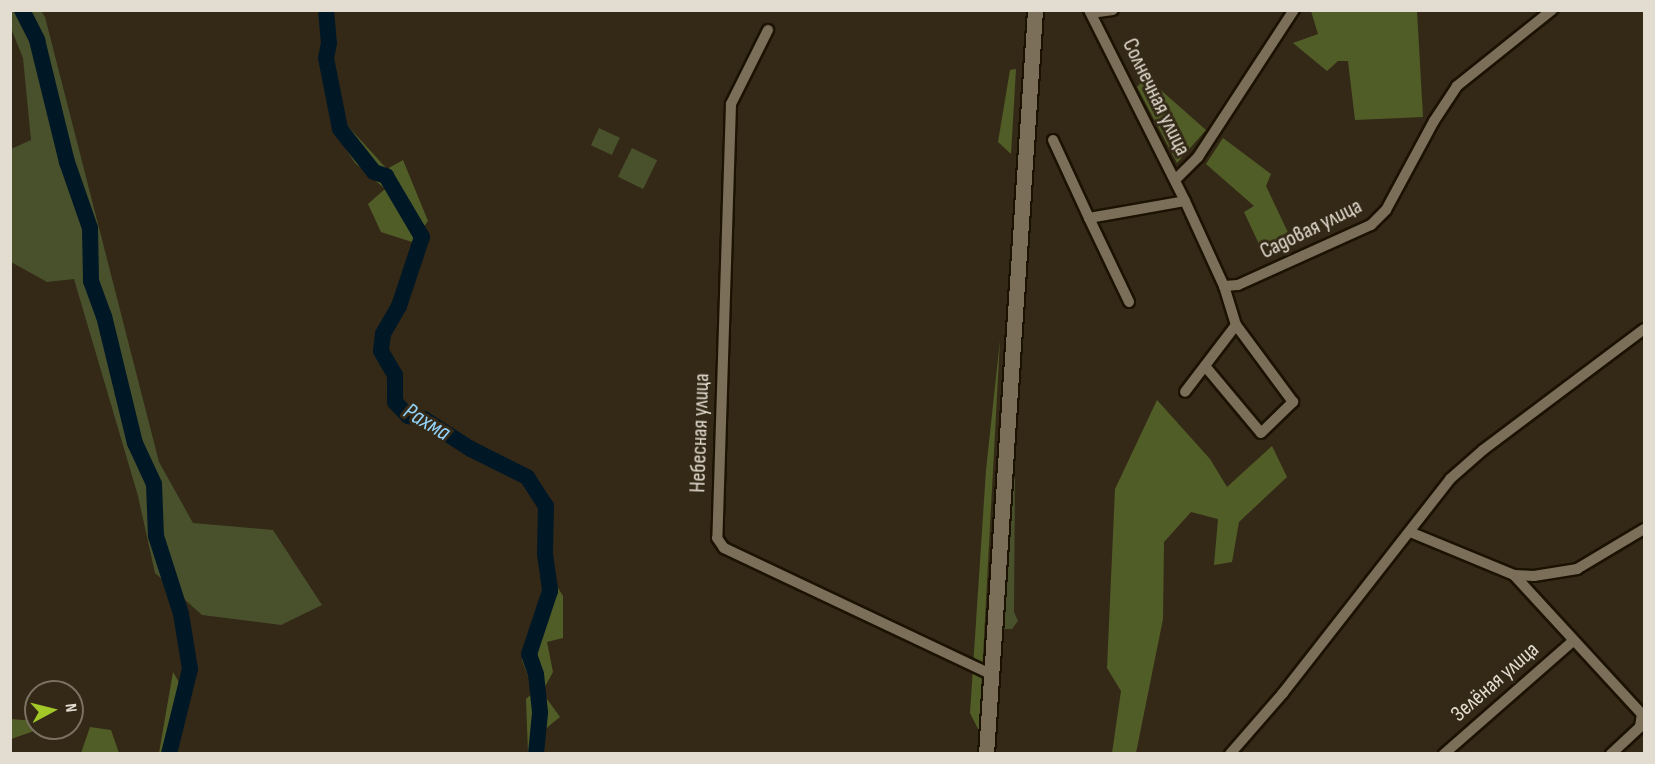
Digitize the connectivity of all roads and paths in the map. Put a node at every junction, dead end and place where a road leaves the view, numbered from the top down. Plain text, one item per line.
1 (1035, 10) edge
2 (1113, 10) edge
3 (1294, 10) edge
4 (1552, 10) edge
5 (1090, 12) edge
6 (768, 30) dead end
7 (1053, 140) dead end
8 (1176, 180) junction
9 (1185, 201) junction
10 (1089, 218) junction
11 (1224, 286) junction
12 (1129, 302) dead end
13 (1236, 325) junction
14 (1644, 329) edge
15 (1205, 366) junction
16 (1185, 392) dead end
17 (1644, 529) edge
18 (1410, 532) junction
19 (1514, 575) junction
20 (1573, 641) junction
21 (991, 674) junction
22 (986, 753) edge
23 (1230, 753) edge
24 (1444, 753) edge
25 (1611, 753) edge

1 - 21 street
2 - 5 street
3 - 8 street
4 - 11 street, Садовая улица
5 - 8 street, Солнечная улица
6 - 21 street, Небесная улица
7 - 10 street
8 - 9 street, Солнечная улица
9 - 10 street
9 - 11 street, Солнечная улица
10 - 12 street
11 - 13 street, Солнечная улица
13 - 15 street
13 - 15 street, Солнечная улица
14 - 18 street
15 - 16 street
17 - 19 street
18 - 19 street
18 - 23 street
19 - 20 street
20 - 24 street, Зелёная улица
20 - 25 street
21 - 22 street

